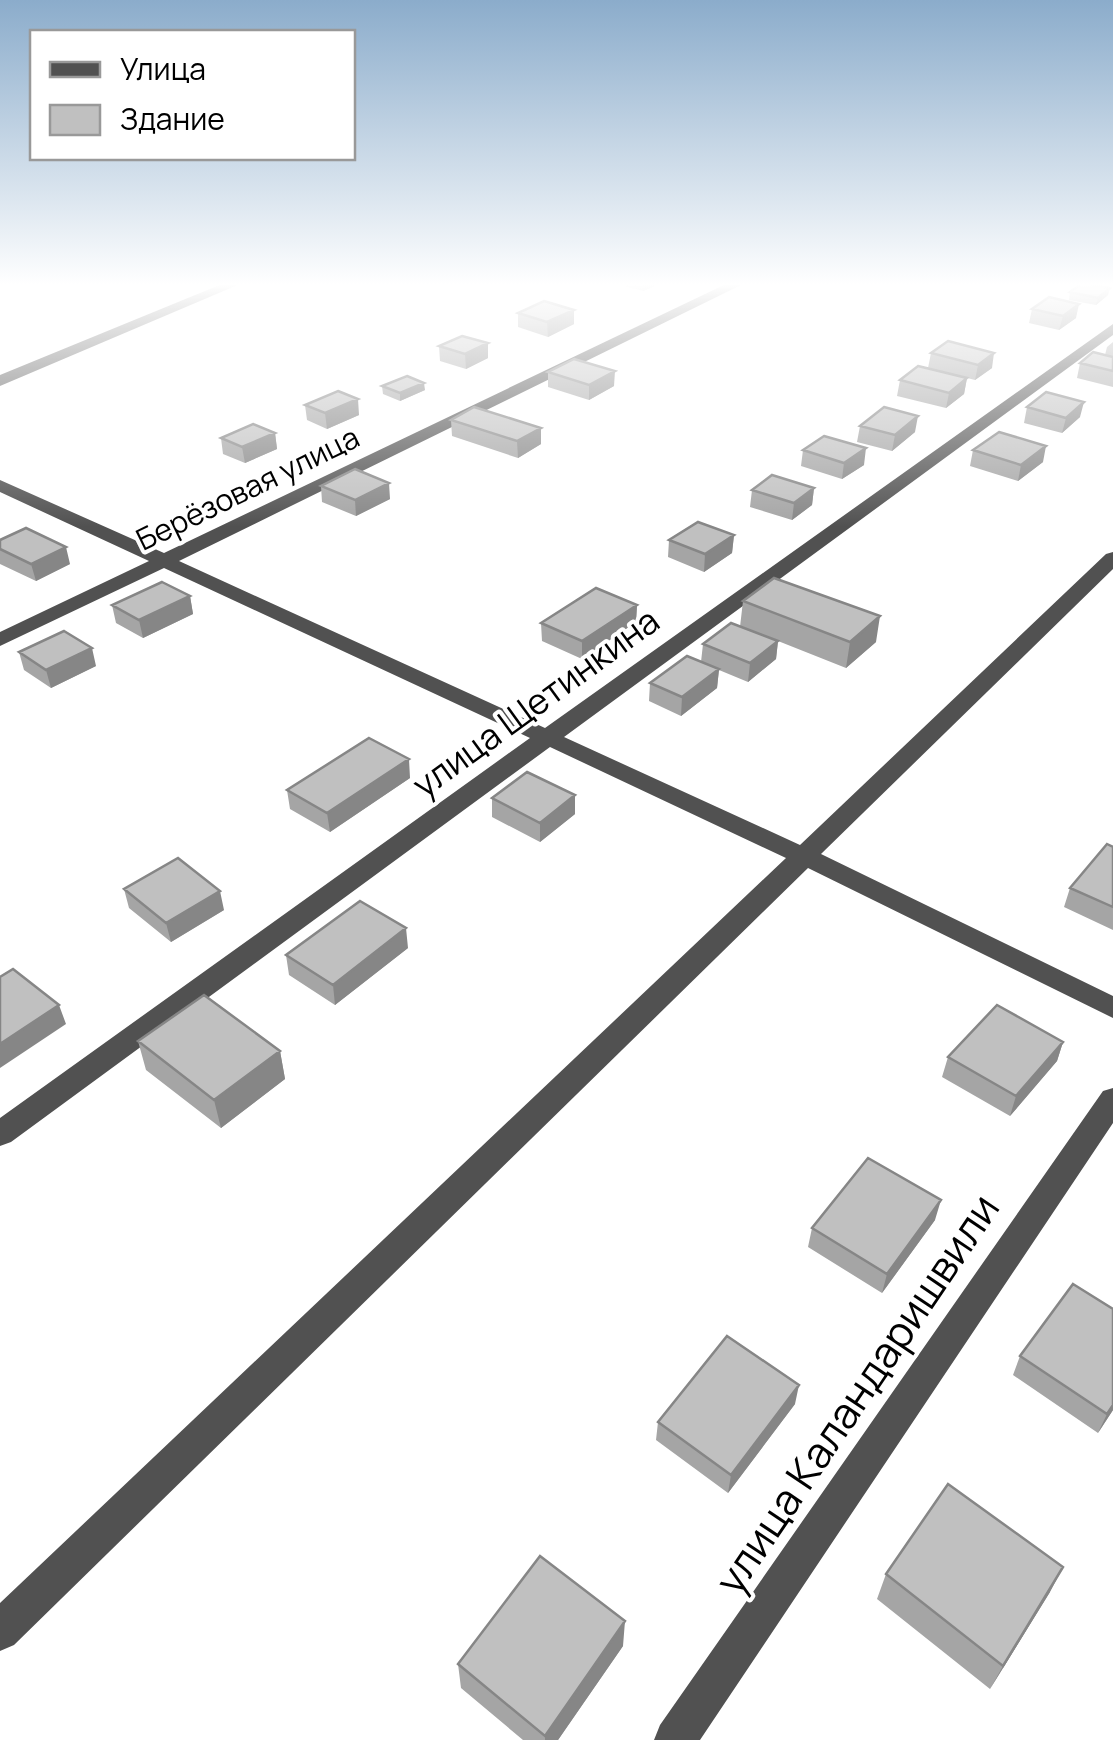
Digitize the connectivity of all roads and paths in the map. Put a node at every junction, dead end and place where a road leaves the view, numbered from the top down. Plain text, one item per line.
1 (36, 365) edge
2 (568, 365) edge
3 (1062, 365) edge
4 (0, 380) edge
5 (0, 486) edge
6 (1113, 558) edge
7 (164, 560) junction
8 (0, 640) edge
9 (546, 738) junction
10 (804, 856) junction
11 (1113, 1008) edge
12 (1113, 1099) edge
13 (0, 1134) edge
14 (0, 1630) edge
15 (675, 1740) edge

1 - 4 street
2 - 7 street, Берёзовая улица
3 - 9 street, улица Щетинкина
5 - 7 street
6 - 10 street
7 - 8 street, Берёзовая улица
7 - 9 street
9 - 10 street
9 - 13 street, улица Щетинкина
10 - 11 street
10 - 14 street
12 - 15 street, улица Каландаришвили

